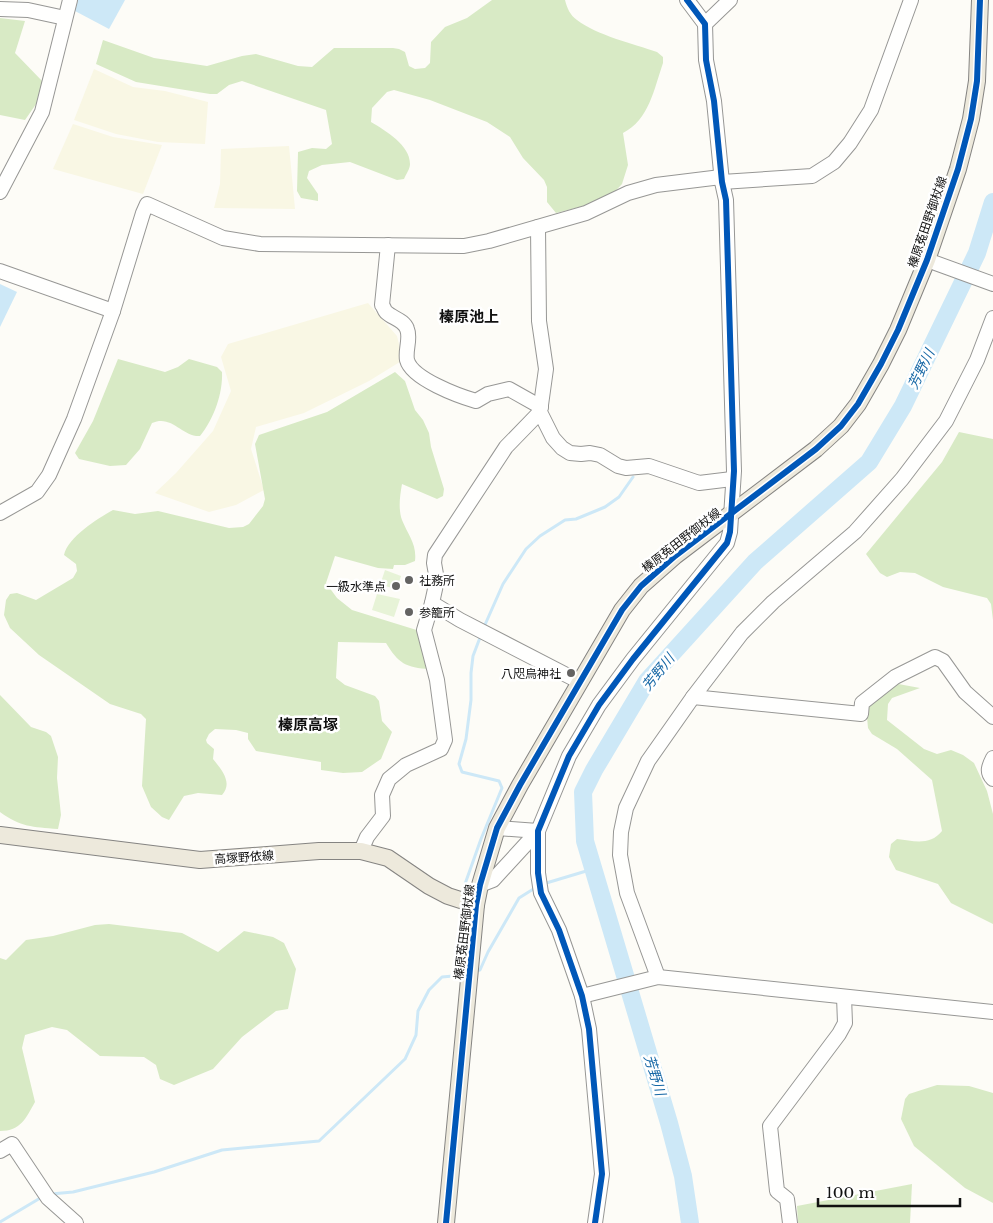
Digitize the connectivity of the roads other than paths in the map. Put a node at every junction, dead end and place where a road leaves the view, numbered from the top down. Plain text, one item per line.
1 (70, 0) edge
2 (687, 0) edge
3 (730, 0) edge
4 (912, 0) edge
5 (980, 0) edge
6 (0, 9) edge
7 (65, 18) junction
8 (704, 24) junction
9 (721, 179) junction
10 (0, 192) edge
11 (538, 227) junction
12 (388, 245) junction
13 (931, 262) junction
14 (0, 271) edge
15 (993, 284) edge
16 (113, 311) junction
17 (993, 318) edge
18 (540, 409) junction
19 (732, 479) junction
20 (0, 513) edge
21 (731, 514) junction
22 (432, 603) junction
23 (580, 682) junction
24 (693, 697) junction
25 (993, 717) edge
26 (993, 758) edge
27 (993, 779) edge
28 (497, 828) junction
29 (538, 831) junction
30 (0, 835) edge
31 (361, 851) junction
32 (480, 885) junction
33 (476, 905) junction
34 (655, 978) junction
35 (585, 996) junction
36 (844, 997) junction
37 (993, 1012) edge
38 (0, 1150) edge
39 (76, 1223) edge
40 (446, 1223) edge
41 (595, 1223) edge
42 (790, 1223) edge

1 - 7 street
2 - 8 street
3 - 8 street
4 - 9 street
5 - 13 main road, 榛原菟田野御杖線
6 - 7 street
7 - 10 street
8 - 9 street
9 - 11 street
9 - 19 street
11 - 12 street
11 - 18 street
12 - 16 street
12 - 18 street
13 - 15 street
13 - 21 main road, 榛原菟田野御杖線
14 - 16 street
16 - 20 street
17 - 24 street
18 - 19 street
18 - 22 street
19 - 21 street
21 - 23 main road, 榛原菟田野御杖線
21 - 29 street
22 - 23 street
22 - 31 street
23 - 28 main road, 榛原菟田野御杖線
24 - 25 street
24 - 34 street
26 - 27 street
28 - 29 street
28 - 32 main road, 榛原菟田野御杖線
29 - 32 street
29 - 35 street
30 - 31 main road, 高塚野依線
31 - 33 main road, 高塚野依線
32 - 33 main road, 榛原菟田野御杖線
33 - 40 main road, 榛原菟田野御杖線
34 - 35 street
34 - 36 street
35 - 41 street
36 - 37 street
36 - 42 street
38 - 39 street

